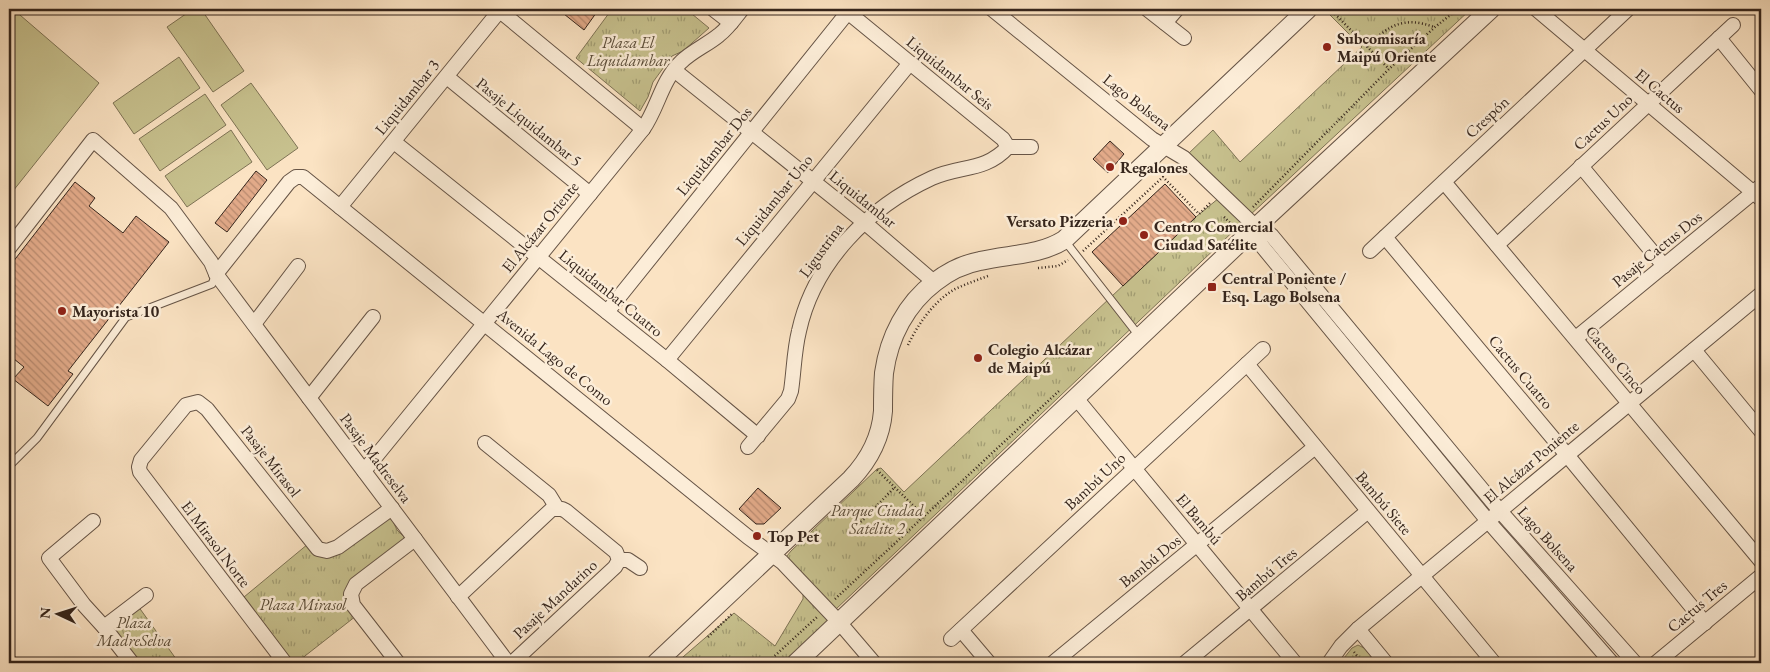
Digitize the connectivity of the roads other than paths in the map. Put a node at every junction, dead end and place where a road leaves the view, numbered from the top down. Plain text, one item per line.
1 (713, 9) edge
2 (742, 9) edge
3 (992, 9) edge
4 (1147, 9) edge
5 (1177, 9) edge
6 (1308, 9) edge
7 (1491, 9) edge
8 (1536, 9) edge
9 (1628, 9) edge
10 (501, 10) edge
11 (846, 10) edge
12 (731, 23) junction
13 (1165, 23) junction
14 (1733, 25) dead end
15 (1184, 38) dead end
16 (1719, 38) junction
17 (1584, 50) junction
18 (910, 63) junction
19 (674, 70) junction
20 (447, 77) junction
21 (1761, 90) edge
22 (1648, 104) junction
23 (643, 129) junction
24 (753, 132) junction
25 (394, 142) junction
26 (1164, 146) junction
27 (1008, 147) junction
28 (1030, 147) dead end
29 (1581, 166) junction
30 (812, 181) junction
31 (1444, 182) junction
32 (1758, 193) edge
33 (590, 194) junction
34 (340, 207) junction
35 (1250, 221) junction
36 (864, 222) junction
37 (1385, 237) junction
38 (1064, 240) junction
39 (1497, 244) junction
40 (9, 248) edge
41 (1370, 251) dead end
42 (539, 257) junction
43 (298, 266) dead end
44 (1664, 266) junction
45 (216, 274) junction
46 (934, 282) junction
47 (1760, 298) edge
48 (607, 312) junction
49 (373, 317) dead end
50 (485, 323) junction
51 (254, 324) junction
52 (1140, 337) junction
53 (1576, 338) junction
54 (1263, 349) dead end
55 (1694, 350) junction
56 (667, 360) junction
57 (1247, 364) junction
58 (1380, 366) junction
59 (1369, 376) junction
60 (1069, 393) junction
61 (309, 398) junction
62 (1630, 403) junction
63 (1761, 432) edge
64 (758, 436) junction
65 (485, 443) dead end
66 (748, 447) dead end
67 (1316, 447) junction
68 (1567, 455) junction
69 (9, 466) edge
70 (1134, 469) junction
71 (139, 470) joint
72 (364, 471) junction
73 (392, 508) junction
74 (557, 508) junction
75 (1368, 511) junction
76 (1500, 511) junction
77 (93, 520) dead end
78 (1488, 521) junction
79 (415, 539) junction
80 (1197, 545) junction
81 (770, 554) junction
82 (619, 560) junction
83 (1761, 561) edge
84 (640, 568) dead end
85 (1422, 576) junction
86 (1761, 576) edge
87 (146, 596) dead end
88 (458, 597) junction
89 (1250, 609) junction
90 (839, 622) junction
91 (1704, 623) junction
92 (104, 627) junction
93 (1358, 629) junction
94 (132, 663) edge
95 (285, 663) edge
96 (398, 663) edge
97 (508, 663) edge
98 (512, 663) edge
99 (656, 663) edge
100 (796, 663) edge
101 (874, 663) edge
102 (989, 663) edge
103 (1053, 663) edge
104 (1185, 663) edge
105 (1295, 663) edge
106 (1330, 663) edge
107 (1386, 663) edge
108 (1494, 663) edge
109 (1612, 663) edge
110 (1636, 663) edge
111 (1656, 663) edge

1 - 12 street
2 - 12 street, El Alcázar Oriente
3 - 26 street, Lago Bolsena
4 - 13 street
5 - 13 street
6 - 26 street
7 - 35 street
8 - 17 street, El Cactus
9 - 17 street, Crespón
10 - 20 street, Liquidambar 3
10 - 23 street
11 - 18 street, Liquidambar Seis
11 - 24 street, Liquidambar Dos
12 - 19 street, El Alcázar Oriente
13 - 15 street
14 - 16 street, Cactus Uno
16 - 21 street
16 - 22 street, Cactus Uno
17 - 22 street, El Cactus
17 - 31 street, Crespón
18 - 27 street, Liquidambar Seis
18 - 30 street, Liquidambar Uno
19 - 23 street, El Alcázar Oriente
19 - 24 street, Liquidambar
20 - 25 street, Liquidambar 3
20 - 33 street, Pasaje Liquidambar 5
22 - 29 street, Cactus Uno
22 - 32 street, El Cactus
23 - 33 street, El Alcázar Oriente
24 - 30 street, Liquidambar
24 - 48 street, Liquidambar Dos
25 - 34 street, Liquidambar 3
25 - 42 street, Liquidambar Cuatro
26 - 35 street, Lago Bolsena
26 - 38 street
27 - 28 street
27 - 36 street, Ligustrina
29 - 39 street, Cactus Uno
29 - 44 street
30 - 36 street, Liquidambar
30 - 56 street, Liquidambar Uno
31 - 37 street, Crespón
31 - 39 street, Cactus Cinco
32 - 44 street, Pasaje Cactus Dos
33 - 42 street, El Alcázar Oriente
34 - 45 street, Avenida Lago de Como
34 - 50 street, Avenida Lago de Como
35 - 52 street
35 - 58 street, Lago Bolsena
35 - 59 street, Lago Bolsena
36 - 46 street, Liquidambar
36 - 64 street, Ligustrina
37 - 41 street, Crespón
37 - 68 street, Cactus Cuatro
38 - 46 street
38 - 52 lane
39 - 53 street, Cactus Cinco
40 - 45 street, Pasaje Madreselva
42 - 48 street, Liquidambar Cuatro
42 - 50 street, El Alcázar Oriente
43 - 51 street
44 - 53 street, Pasaje Cactus Dos
45 - 51 street, Pasaje Madreselva
45 - 69 lane
46 - 81 street
47 - 55 street, El Alcázar Poniente
48 - 56 street, Liquidambar Cuatro
49 - 61 street
50 - 72 street, El Alcázar Oriente
50 - 81 street, Avenida Lago de Como
51 - 61 street, Pasaje Madreselva
52 - 60 street
53 - 62 street, Cactus Cinco
54 - 57 street, Bambú Uno
55 - 62 street, El Alcázar Poniente
55 - 63 street
56 - 64 street, Liquidambar Cuatro
57 - 67 street, Bambú Siete
57 - 70 street, Bambú Uno
58 - 59 street
58 - 76 street, Lago Bolsena
59 - 78 street, Lago Bolsena
60 - 70 street, El Bambú
60 - 90 street
61 - 72 street, Pasaje Madreselva
62 - 68 street, El Alcázar Poniente
62 - 83 street, Cactus Cinco
64 - 66 street, Ligustrina
65 - 74 street, Pasaje Mandarino
67 - 75 street, Bambú Siete
67 - 80 street, Bambú Dos
68 - 76 street, El Alcázar Poniente
68 - 91 street, Cactus Cuatro
70 - 80 street, El Bambú
70 - 102 street, Bambú Uno
71 - 73 street, Pasaje Mirasol
71 - 95 street, El Mirasol Norte
72 - 73 street, Pasaje Madreselva
73 - 79 street, Pasaje Madreselva
74 - 82 street, Pasaje Mandarino
74 - 88 street
75 - 85 street, Bambú Siete
75 - 89 street, Bambú Tres
76 - 78 street, El Alcázar Poniente
76 - 110 street, Lago Bolsena
77 - 92 street
78 - 85 street, El Alcázar Poniente
78 - 109 street, Lago Bolsena
79 - 88 street, Pasaje Madreselva
79 - 96 street
80 - 89 street, El Bambú
80 - 103 street, Bambú Dos
81 - 90 street, Avenida Lago de Como
81 - 99 street
82 - 84 street, Pasaje Mandarino
82 - 98 street, Pasaje Mandarino
85 - 93 street, El Alcázar Poniente
85 - 108 street, Bambú Siete
86 - 91 street, Cactus Tres
87 - 92 street
88 - 97 street, Pasaje Madreselva
89 - 104 street, Bambú Tres
89 - 105 street, El Bambú
90 - 100 street
90 - 101 street, Avenida Lago de Como
91 - 111 street, Cactus Tres
92 - 94 street
93 - 106 street, El Alcázar Poniente
93 - 107 street

